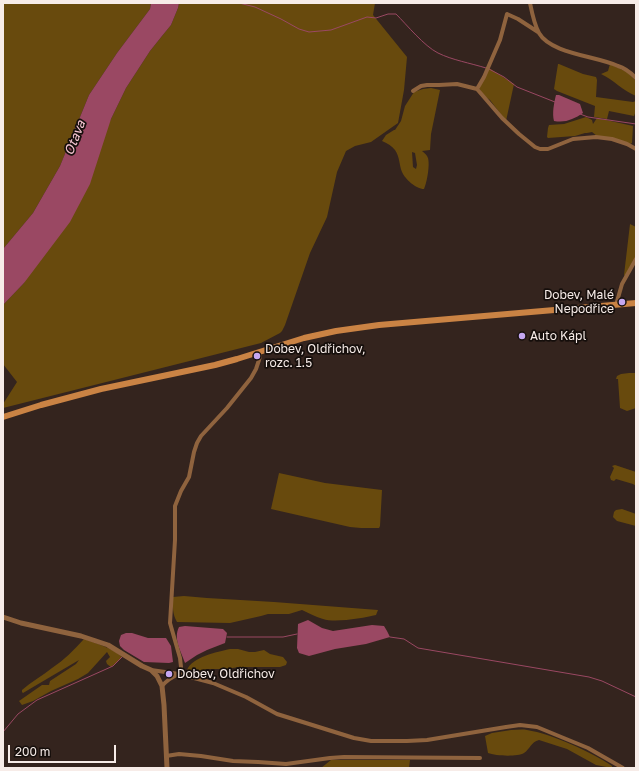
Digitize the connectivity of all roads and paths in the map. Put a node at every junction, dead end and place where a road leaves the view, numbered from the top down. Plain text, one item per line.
1 (530, 3) edge
2 (538, 32) junction
3 (636, 78) edge
4 (477, 89) junction
5 (413, 91) dead end
6 (636, 149) edge
7 (636, 259) edge
8 (636, 303) edge
9 (616, 305) junction
10 (259, 353) junction
11 (3, 417) edge
12 (3, 617) edge
13 (151, 670) junction
14 (179, 674) junction
15 (162, 686) junction
16 (166, 756) junction
17 (480, 758) dead end
18 (167, 768) edge
19 (624, 768) edge

1 - 2 street
2 - 3 street
2 - 4 street
4 - 5 street
4 - 6 street
7 - 9 street
8 - 9 main road
9 - 10 main road
10 - 11 main road
10 - 14 street
12 - 13 street
13 - 14 street
13 - 15 street
14 - 15 street
14 - 19 street
15 - 16 street
16 - 17 street
16 - 18 street

